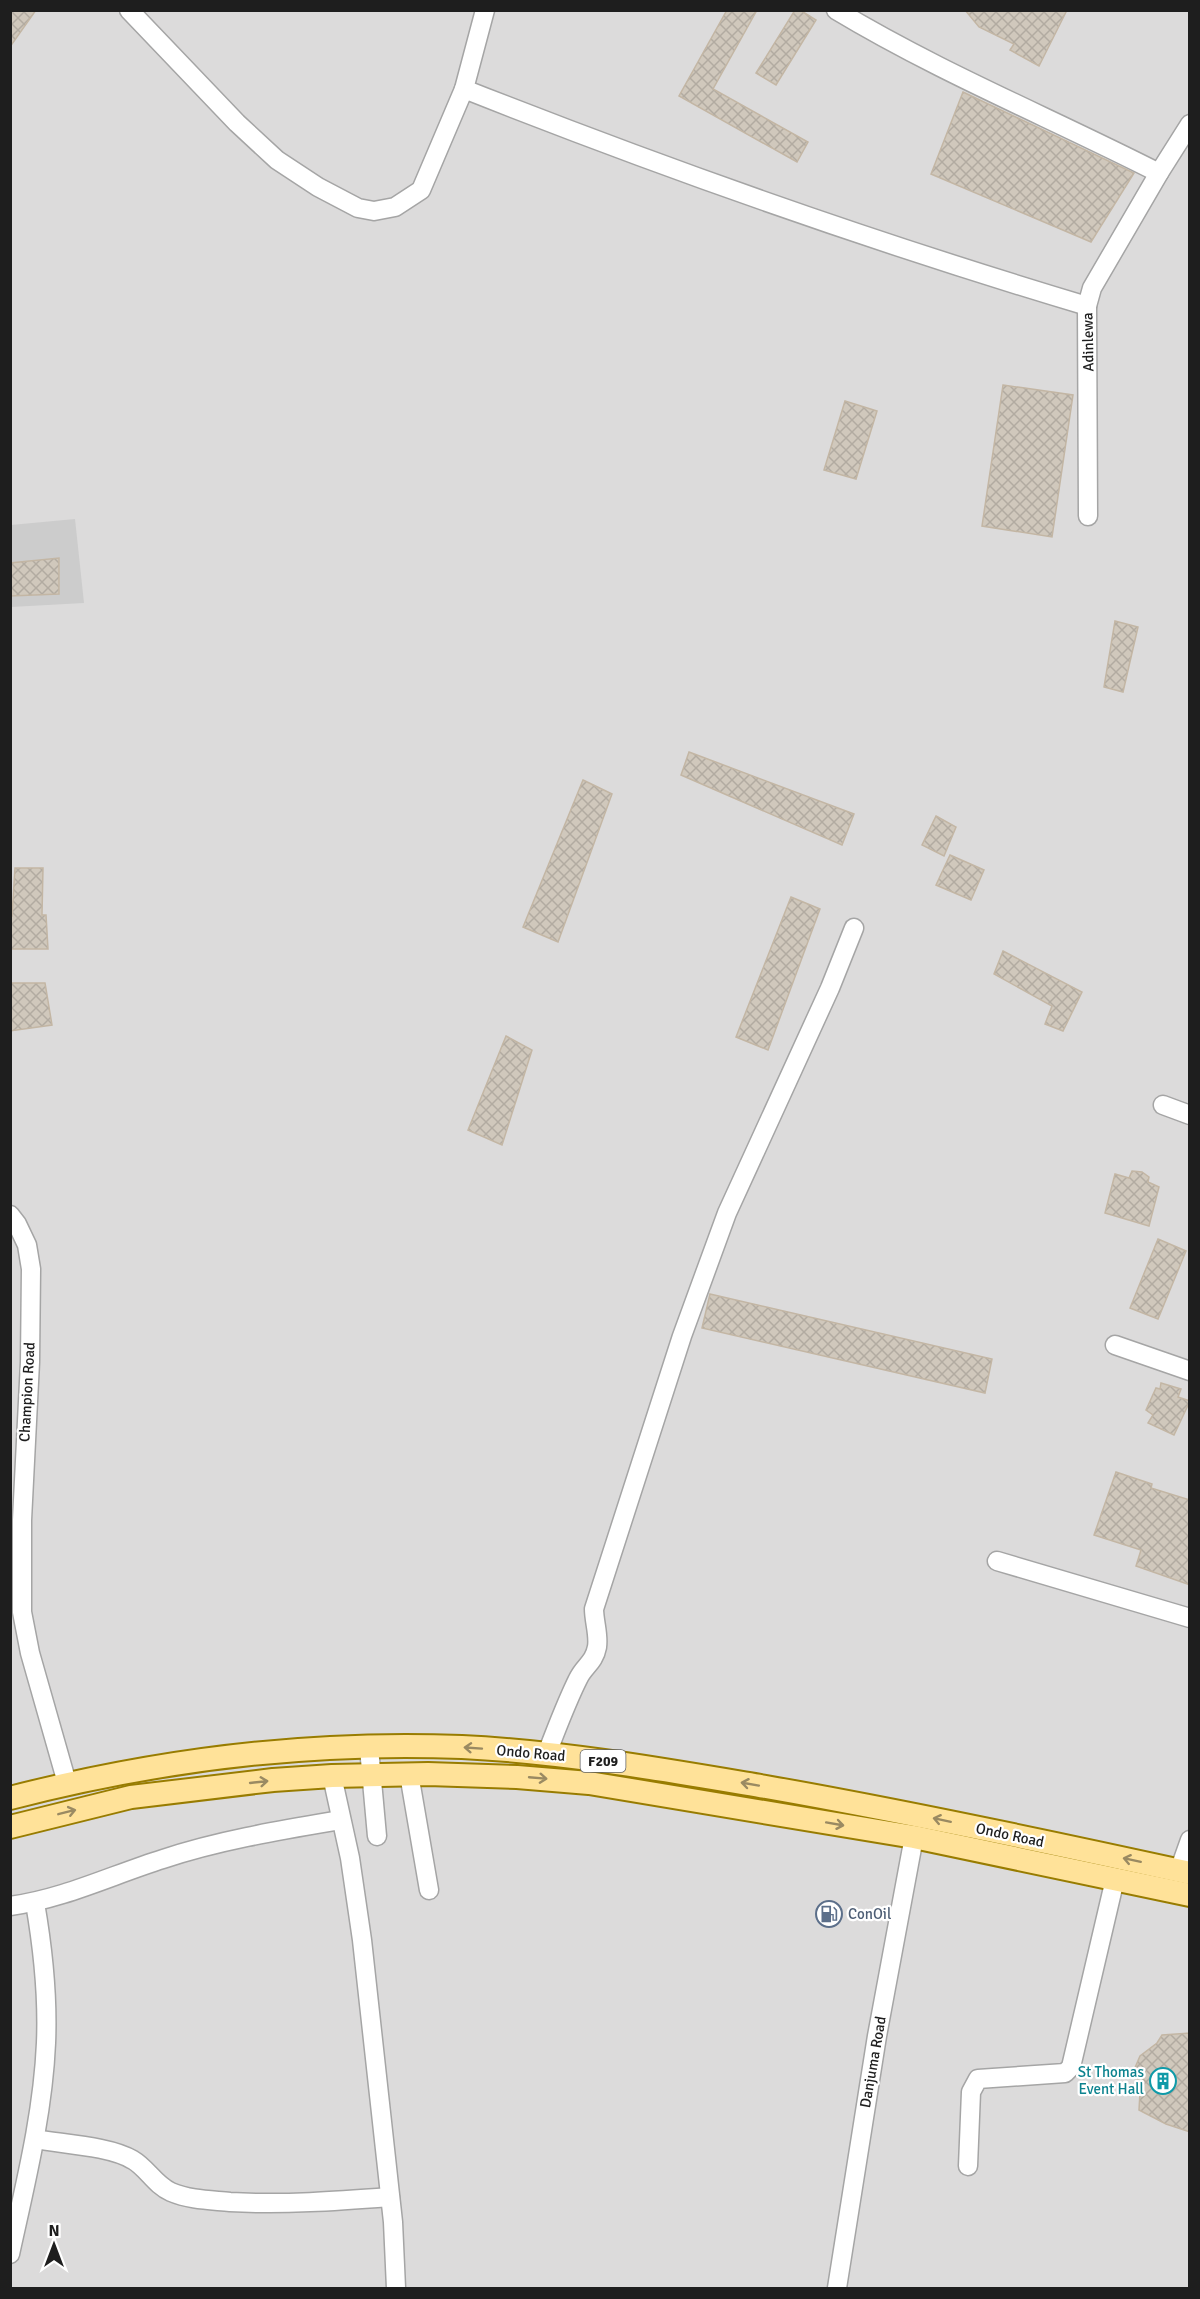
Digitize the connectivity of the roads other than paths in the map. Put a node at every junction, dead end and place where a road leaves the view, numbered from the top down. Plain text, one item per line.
1 (129, 10) edge
2 (484, 10) edge
3 (836, 10) edge
4 (464, 89) junction
5 (1190, 124) edge
6 (1159, 173) junction
7 (1087, 306) junction
8 (1088, 516) dead end
9 (854, 928) dead end
10 (1163, 1105) dead end
11 (1190, 1115) edge
12 (10, 1215) edge
13 (19, 1246) edge
14 (1114, 1345) dead end
15 (1190, 1371) edge
16 (997, 1561) dead end
17 (16, 1571) edge
18 (1190, 1618) edge
19 (369, 1748) junction
20 (547, 1753) junction
21 (409, 1774) junction
22 (372, 1775) junction
23 (332, 1776) junction
24 (67, 1783) junction
25 (807, 1794) junction
26 (10, 1798) edge
27 (803, 1818) junction
28 (341, 1821) junction
29 (10, 1827) edge
30 (377, 1836) dead end
31 (914, 1837) junction
32 (1190, 1840) edge
33 (1184, 1872) edge
34 (1115, 1879) junction
35 (429, 1890) dead end
36 (1190, 1895) edge
37 (35, 1903) junction
38 (10, 1906) edge
39 (35, 2139) junction
40 (968, 2166) dead end
41 (390, 2197) junction
42 (10, 2254) edge
43 (396, 2289) edge
44 (837, 2289) edge

1 - 4 street
2 - 4 street
3 - 6 street
4 - 7 street
5 - 6 street, Adinlewa
6 - 7 street, Adinlewa
7 - 8 street, Adinlewa
9 - 20 street
10 - 11 street
12 - 13 street, Champion Road
13 - 17 street, Champion Road
14 - 15 street
16 - 18 street
17 - 24 street, Champion Road
20 -> 19 main road, Ondo Road / F209
19 - 22 street
19 - 24 main road, Ondo Road / F209
25 -> 20 main road, Ondo Road / F209
21 - 22 main road, Ondo Road / F209
21 -> 27 main road, Ondo Road / F209
21 - 35 street
22 - 23 main road, Ondo Road / F209
22 - 30 street
23 - 28 street
29 -> 23 main road, Ondo Road / F209
24 - 26 main road, Ondo Road / F209
25 - 27 main road
33 -> 25 main road, Ondo Road / F209
27 -> 31 main road, Ondo Road / F209
28 - 37 street
28 - 41 street
31 - 34 main road, Ondo Road / F209
31 - 44 street, Danjuma Road
32 - 33 street
34 - 36 main road, Ondo Road / F209
34 - 40 street
37 - 38 street
37 - 39 street
39 - 41 street
39 - 42 street
41 - 43 street

